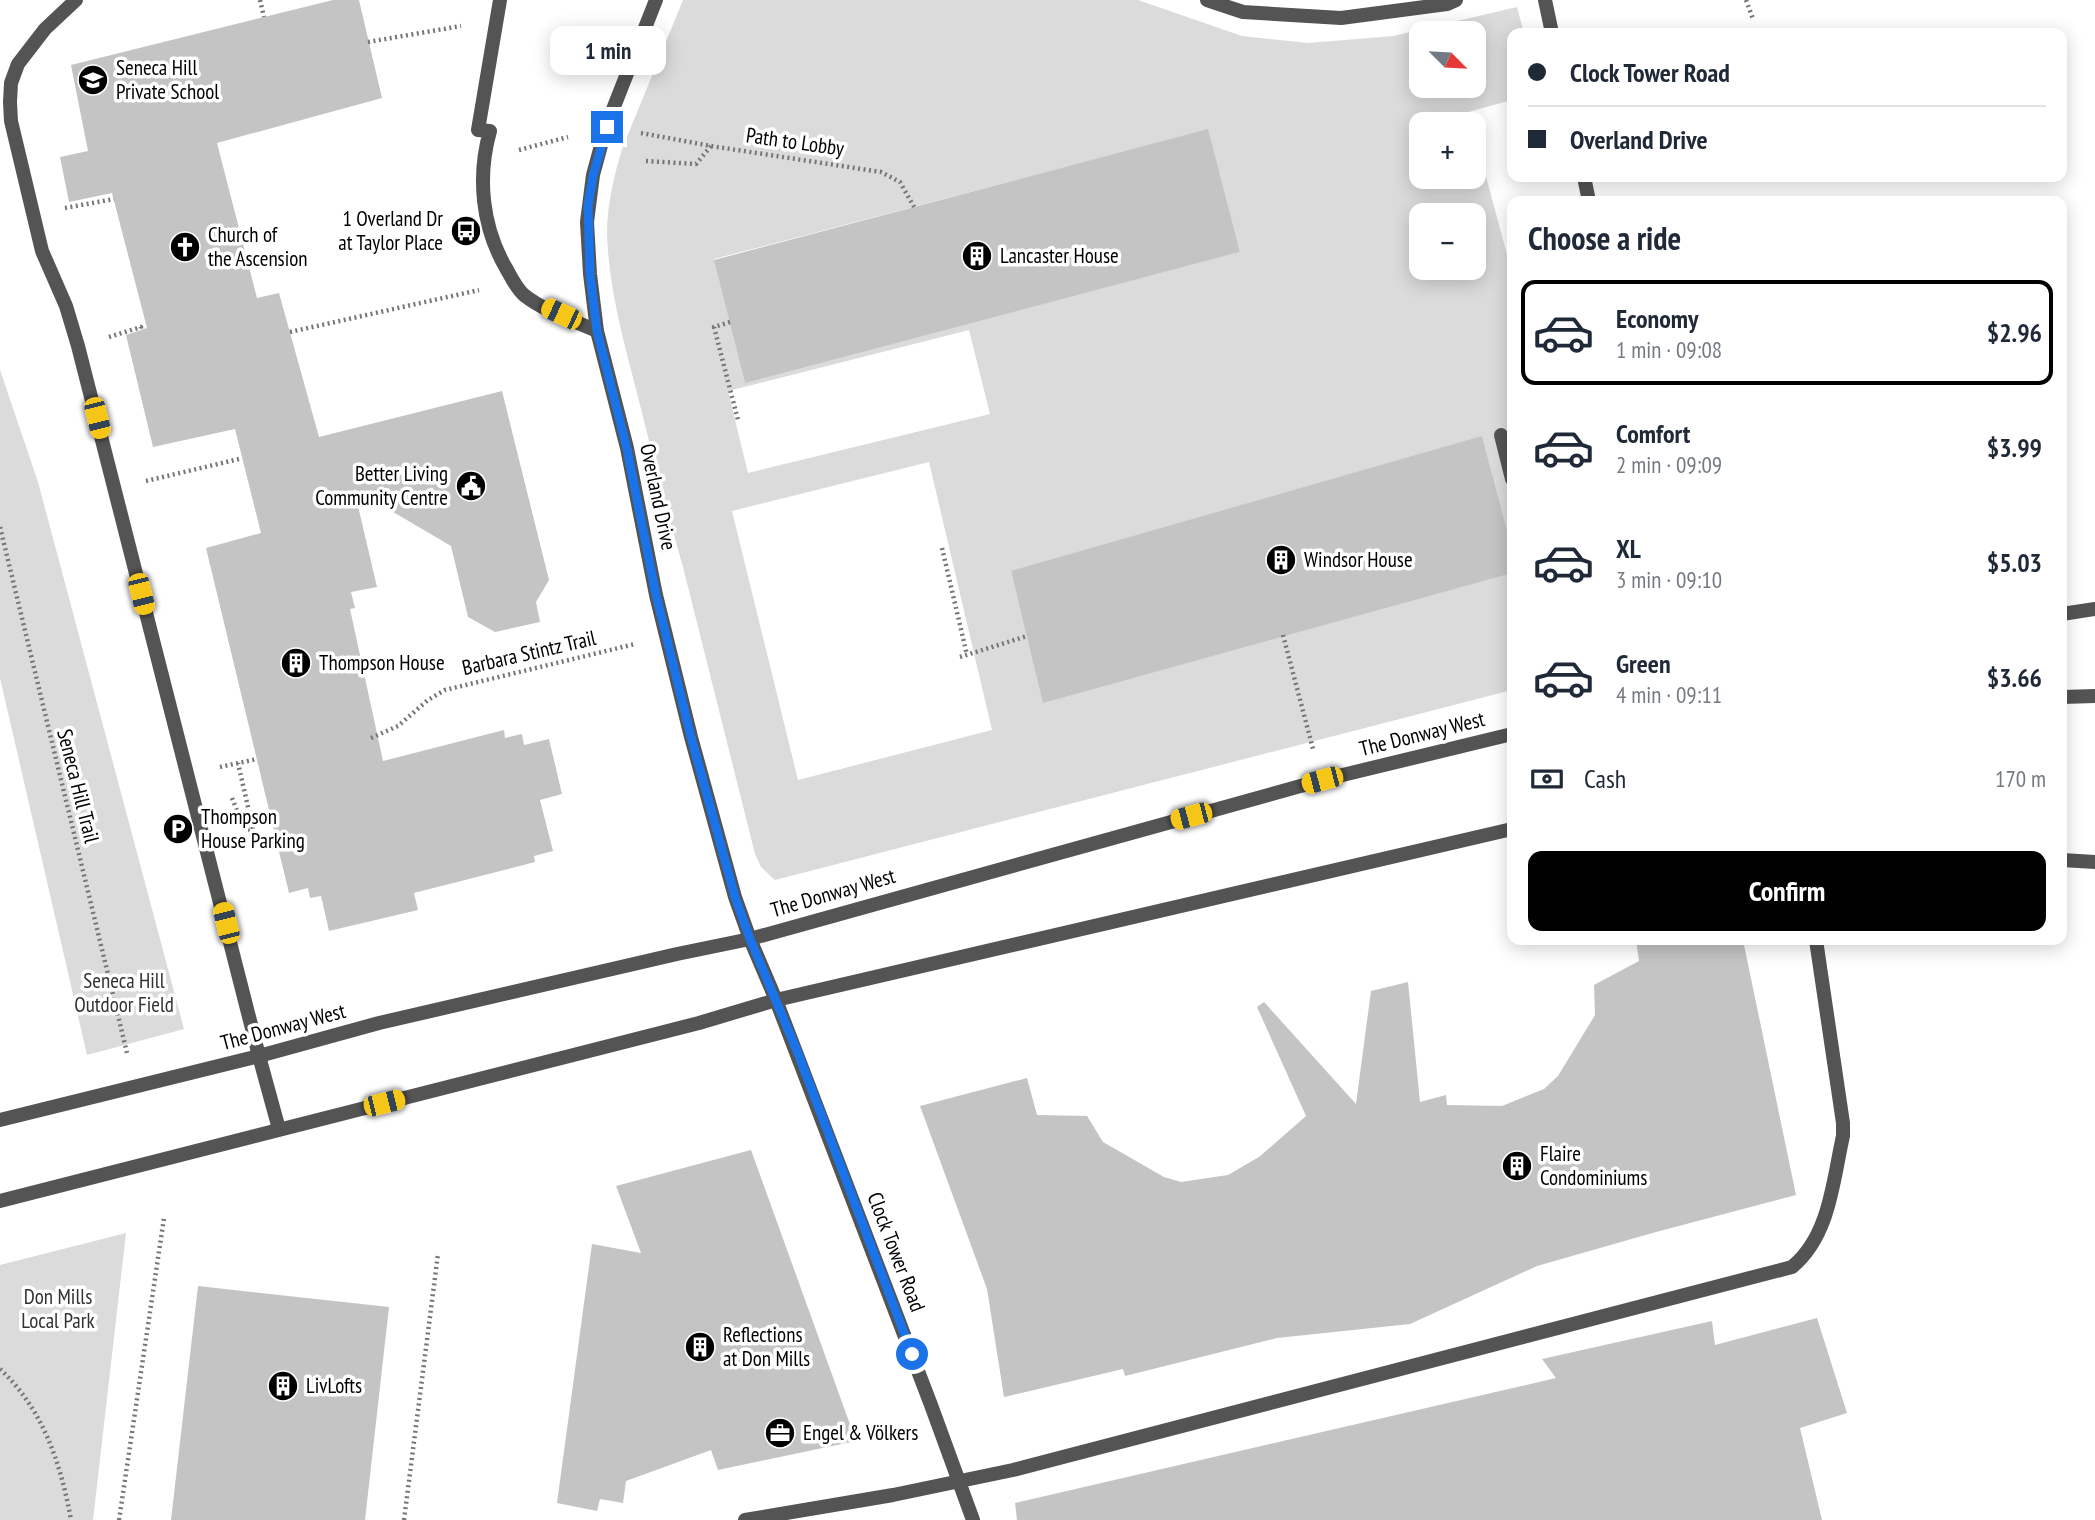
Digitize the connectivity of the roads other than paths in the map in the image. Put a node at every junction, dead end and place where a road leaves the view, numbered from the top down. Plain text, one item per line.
1 (76, 0) edge
2 (500, 0) edge
3 (656, 0) edge
4 (1207, 0) edge
5 (1456, 0) edge
6 (1545, 0) edge
7 (1551, 28) edge
8 (597, 331) junction
9 (1501, 435) dead end
10 (1507, 459) edge
11 (2095, 610) edge
12 (2067, 613) edge
13 (2095, 696) edge
14 (2067, 697) edge
15 (1507, 735) edge
16 (1507, 830) edge
17 (2067, 860) edge
18 (2095, 862) edge
19 (750, 939) junction
20 (1817, 945) edge
21 (776, 1000) junction
22 (259, 1056) junction
23 (0, 1120) edge
24 (279, 1129) junction
25 (0, 1201) edge
26 (960, 1482) junction
27 (745, 1520) edge
28 (973, 1520) edge

1 - 22 street
2 - 8 street
3 - 8 street, Overland Drive
4 - 5 street
6 - 7 street
8 - 19 street, Overland Drive
9 - 10 street
11 - 12 street
13 - 14 street
15 - 19 street, The Donway West
16 - 21 street
17 - 18 street
19 - 21 street, Overland Drive
19 - 22 street, The Donway West
20 - 26 street
21 - 24 street
21 - 26 street, Clock Tower Road
22 - 23 street, The Donway West
22 - 24 street
24 - 25 street
26 - 27 street
26 - 28 street, Clock Tower Road

